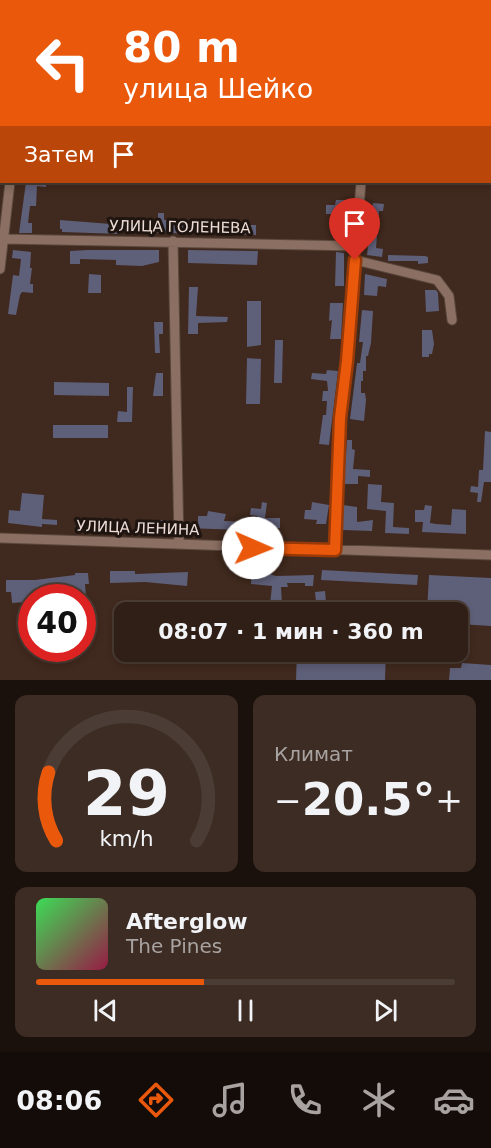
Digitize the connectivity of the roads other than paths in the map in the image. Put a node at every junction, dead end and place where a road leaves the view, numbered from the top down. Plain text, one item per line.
1 (10, 183) edge
2 (361, 183) edge
3 (4, 239) junction
4 (173, 241) junction
5 (356, 246) junction
6 (355, 260) junction
7 (0, 270) edge
8 (452, 320) dead end
9 (0, 538) edge
10 (179, 544) junction
11 (335, 550) junction
12 (491, 555) edge

1 - 3 street
2 - 5 street
3 - 4 street, УЛИЦА ГОЛЕНЕВА
3 - 7 street
4 - 5 street, УЛИЦА ГОЛЕНЕВА
4 - 10 street
5 - 6 street
6 - 8 street
6 - 11 street
9 - 10 street, УЛИЦА ЛЕНИНА
10 - 11 street, УЛИЦА ЛЕНИНА
11 - 12 street, УЛИЦА ЛЕНИНА

